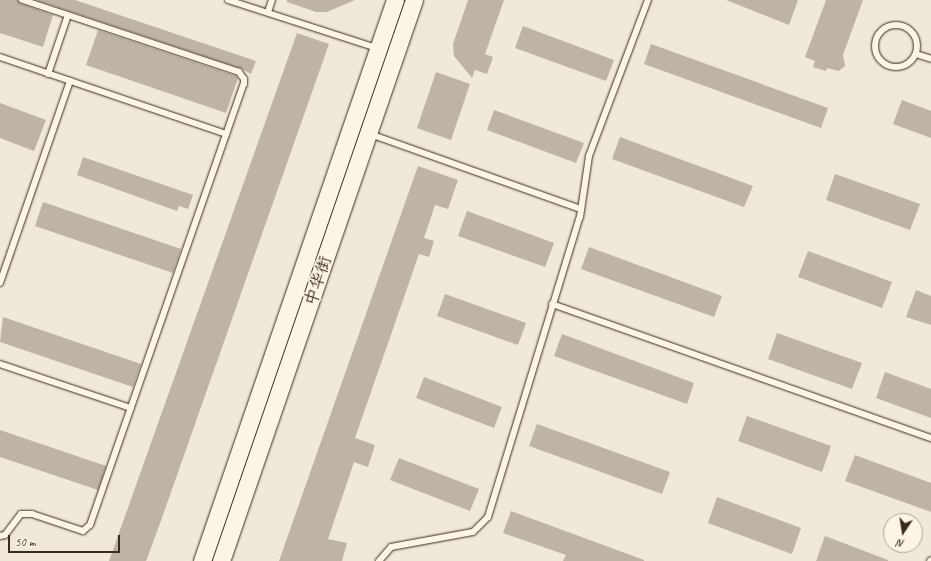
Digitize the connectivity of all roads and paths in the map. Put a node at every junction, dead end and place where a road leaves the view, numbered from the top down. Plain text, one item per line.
1 (22, 0) edge
2 (228, 0) edge
3 (272, 0) edge
4 (395, 0) edge
5 (414, 0) edge
6 (648, 0) edge
7 (268, 12) junction
8 (68, 16) junction
9 (378, 48) junction
10 (916, 54) junction
11 (0, 57) edge
12 (931, 60) edge
13 (48, 74) junction
14 (70, 81) junction
15 (226, 134) junction
16 (368, 134) junction
17 (581, 209) junction
18 (0, 283) edge
19 (552, 304) junction
20 (0, 364) edge
21 (131, 408) junction
22 (931, 438) edge
23 (0, 536) edge
24 (202, 561) edge
25 (221, 561) edge
26 (380, 561) edge

1 - 8 lane
2 - 7 lane
3 - 7 lane
4 - 9 main road, 中华街
5 - 16 main road, 中华街
6 - 17 lane
7 - 9 lane
8 - 13 lane
8 - 15 lane
9 - 24 main road, 中华街
10 - 10 lane
10 - 12 lane
11 - 13 lane
13 - 14 lane
14 - 15 lane
14 - 18 lane
15 - 21 lane
16 - 17 lane
16 - 25 main road, 中华街
17 - 19 lane
19 - 22 lane
19 - 26 lane
20 - 21 lane
21 - 23 lane

